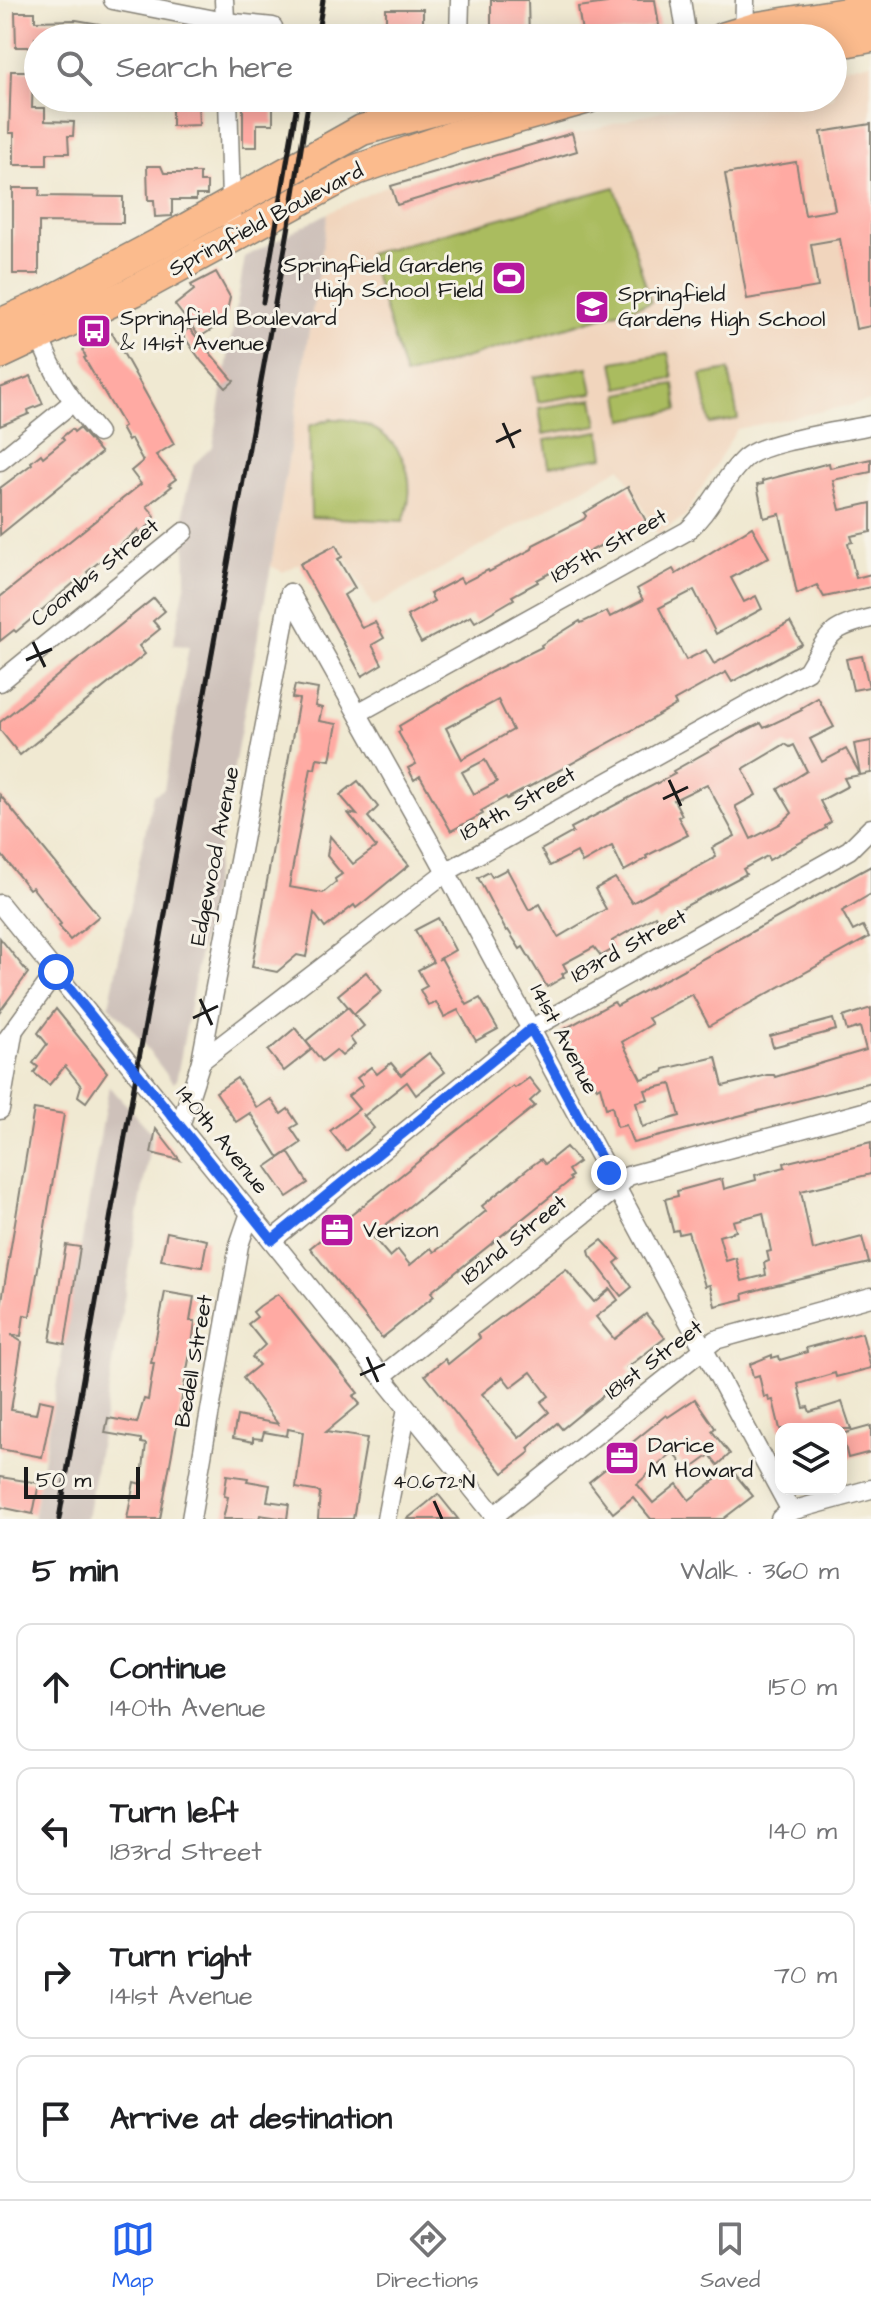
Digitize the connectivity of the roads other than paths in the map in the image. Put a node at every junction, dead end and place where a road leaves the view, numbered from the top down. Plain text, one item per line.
1 (113, 0) edge
2 (224, 0) edge
3 (460, 0) edge
4 (681, 0) edge
5 (745, 0) edge
6 (871, 9) edge
7 (203, 24) edge
8 (225, 24) edge
9 (459, 24) edge
10 (685, 24) edge
11 (740, 24) edge
12 (794, 24) edge
13 (871, 37) edge
14 (847, 41) edge
15 (228, 112) edge
16 (424, 112) edge
17 (462, 112) edge
18 (538, 112) edge
19 (457, 135) junction
20 (231, 205) junction
21 (232, 236) junction
22 (0, 324) edge
23 (40, 337) junction
24 (0, 354) edge
25 (73, 402) junction
26 (871, 425) edge
27 (98, 433) dead end
28 (0, 461) edge
29 (184, 532) dead end
30 (290, 593) joint
31 (871, 618) edge
32 (0, 682) edge
33 (358, 713) junction
34 (871, 828) edge
35 (446, 872) junction
36 (0, 904) edge
37 (56, 972) junction
38 (531, 1029) junction
39 (14, 1030) junction
40 (0, 1049) edge
41 (201, 1061) junction
42 (0, 1110) edge
43 (871, 1110) edge
44 (180, 1126) junction
45 (617, 1188) junction
46 (250, 1213) junction
47 (272, 1240) junction
48 (871, 1297) edge
49 (705, 1348) junction
50 (382, 1376) junction
51 (407, 1408) junction
52 (871, 1489) edge
53 (786, 1515) edge
54 (495, 1518) edge
55 (191, 1519) edge
56 (386, 1519) edge

1 - 7 street
2 - 8 street
3 - 9 street
4 - 10 street
5 - 11 street
6 - 12 main road
13 - 14 main road
15 - 20 street
16 - 20 main road, Springfield Boulevard
17 - 19 street
18 - 19 main road, Springfield Boulevard
19 - 21 main road, Springfield Boulevard
20 - 21 street
20 - 22 main road, Springfield Boulevard
21 - 23 main road, Springfield Boulevard
23 - 24 main road, Springfield Boulevard
23 - 25 street
25 - 27 street
25 - 28 street
26 - 33 street, 185th Street
29 - 32 street, Coombs Street
30 - 33 street, 141st Avenue
30 - 41 street, Edgewood Avenue
31 - 35 street, 184th Street
33 - 35 street, 141st Avenue
34 - 38 street, 183rd Street
35 - 38 street, 141st Avenue
35 - 41 street, 184th Street
36 - 37 street, 140th Avenue
37 - 39 street
37 - 44 street, 140th Avenue
38 - 45 street, 141st Avenue
38 - 47 street, 183rd Street
39 - 40 street
39 - 42 street
41 - 44 street, Edgewood Avenue
43 - 45 street, 182nd Street
44 - 46 street, 140th Avenue
45 - 49 street, 141st Avenue
45 - 50 street, 182nd Street
46 - 47 street, 140th Avenue
46 - 55 street, Bedell Street
47 - 50 street, 140th Avenue
48 - 49 street, 181st Street
49 - 53 street, 141st Avenue
49 - 54 street, 181st Street
50 - 51 street, 140th Avenue
51 - 54 street, 140th Avenue
51 - 56 street
52 - 53 street

